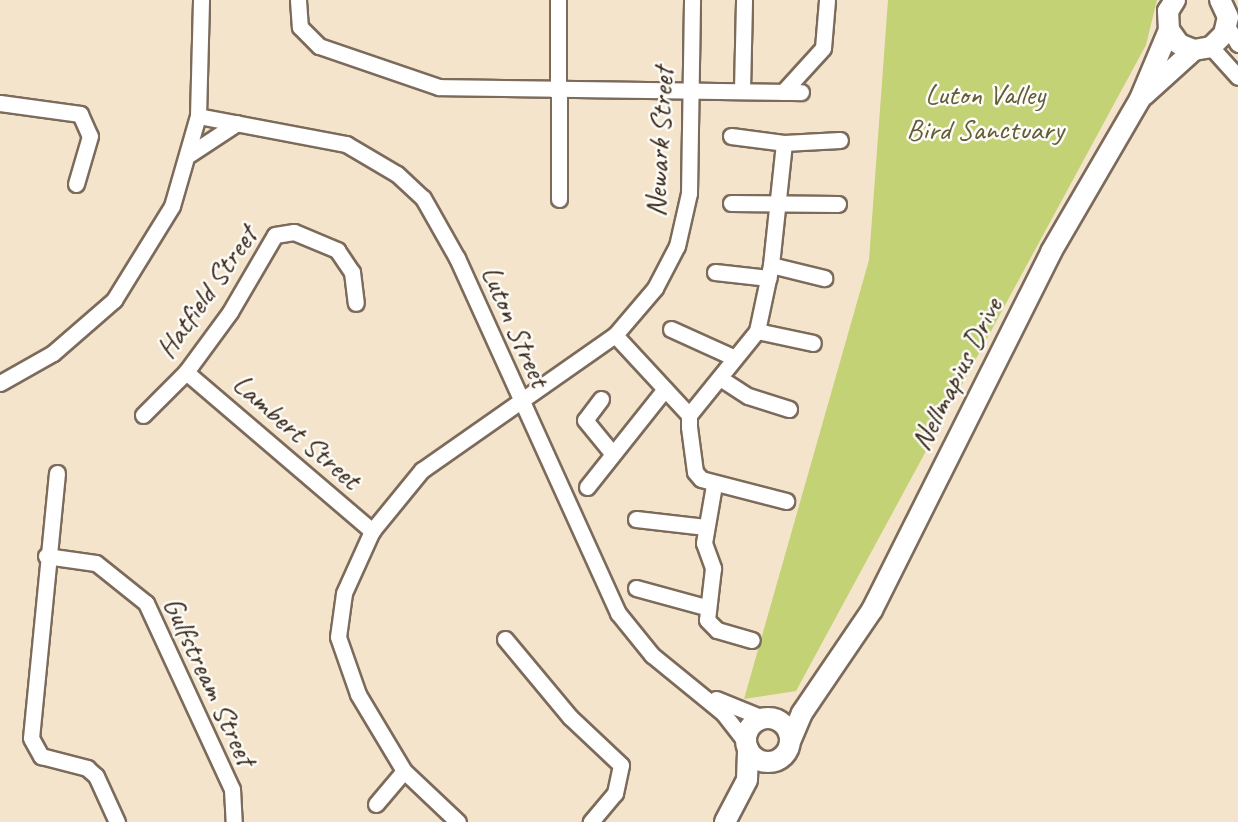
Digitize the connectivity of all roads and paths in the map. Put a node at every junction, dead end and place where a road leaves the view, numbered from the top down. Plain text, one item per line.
1 (201, 0) edge
2 (298, 0) edge
3 (558, 0) edge
4 (692, 0) edge
5 (744, 0) edge
6 (826, 0) edge
7 (1175, 0) edge
8 (1228, 12) edge
9 (1169, 30) junction
10 (1238, 44) edge
11 (1203, 48) junction
12 (1238, 77) edge
13 (691, 89) junction
14 (742, 90) junction
15 (558, 92) junction
16 (783, 92) junction
17 (801, 92) dead end
18 (1140, 99) junction
19 (0, 103) edge
20 (198, 116) junction
21 (237, 123) junction
22 (731, 136) dead end
23 (840, 140) dead end
24 (784, 143) junction
25 (190, 154) junction
26 (76, 184) dead end
27 (559, 200) dead end
28 (731, 203) dead end
29 (838, 204) dead end
30 (779, 205) junction
31 (715, 272) dead end
32 (770, 272) junction
33 (824, 278) dead end
34 (356, 303) dead end
35 (671, 329) dead end
36 (757, 331) junction
37 (615, 335) junction
38 (813, 343) dead end
39 (735, 358) junction
40 (186, 372) junction
41 (720, 378) junction
42 (0, 383) edge
43 (665, 388) junction
44 (518, 399) junction
45 (601, 399) dead end
46 (789, 409) dead end
47 (143, 415) dead end
48 (689, 415) junction
49 (612, 453) junction
50 (57, 473) dead end
51 (714, 485) junction
52 (586, 487) dead end
53 (786, 501) dead end
54 (636, 519) dead end
55 (706, 527) junction
56 (372, 531) junction
57 (46, 556) junction
58 (636, 588) dead end
59 (706, 607) junction
60 (505, 639) dead end
61 (752, 640) dead end
62 (828, 678) junction
63 (685, 681) junction
64 (767, 718) junction
65 (791, 739) junction
66 (747, 745) junction
67 (774, 762) junction
68 (404, 771) junction
69 (376, 804) dead end
70 (117, 822) edge
71 (234, 822) edge
72 (458, 822) edge
73 (591, 822) edge
74 (727, 822) edge

1 - 20 street
2 - 15 street
3 - 15 street
4 - 13 street, Newark Street
5 - 14 street
6 - 16 street
7 - 9 main road, Nellmapius Drive
8 - 10 street
8 - 11 main road, Nellmapius Drive
9 - 11 main road
9 - 18 main road, Nellmapius Drive
11 - 12 street
11 - 18 main road, Nellmapius Drive
13 - 14 street
13 - 15 street
13 - 37 street, Newark Street
14 - 16 street
15 - 27 street
16 - 17 street
18 - 62 main road, Nellmapius Drive
19 - 26 street
20 - 21 street, Luton Street
20 - 25 street
21 - 25 street
21 - 44 street, Luton Street
22 - 24 street
23 - 24 street
24 - 30 street
25 - 42 street
28 - 30 street
29 - 30 street
30 - 32 street
31 - 32 street
32 - 33 street
32 - 36 street
34 - 40 street, Hatfield Street
35 - 39 street
36 - 38 street
36 - 39 street
37 - 43 street
37 - 44 street, Newark Street
39 - 41 street
40 - 47 street, Hatfield Street
40 - 56 street, Lambert Street
41 - 46 street
41 - 48 street
43 - 48 street
43 - 49 street
44 - 56 street, Newark Street
44 - 63 street, Luton Street
45 - 49 street
48 - 51 street
49 - 52 street
50 - 57 street
51 - 53 street
51 - 55 street
54 - 55 street
55 - 59 street
56 - 68 street, Newark Street
57 - 70 street
57 - 71 street, Gulfstream Street
58 - 59 street
59 - 61 street
60 - 73 street
62 - 64 main road, Nellmapius Drive
62 - 65 main road, Nellmapius Drive
63 - 64 street, Luton Street
63 - 66 street, Luton Street
64 - 65 main road
64 - 66 main road
65 - 67 main road
66 - 67 main road
66 - 74 main road
67 - 74 main road
68 - 69 street
68 - 72 street, Newark Street

